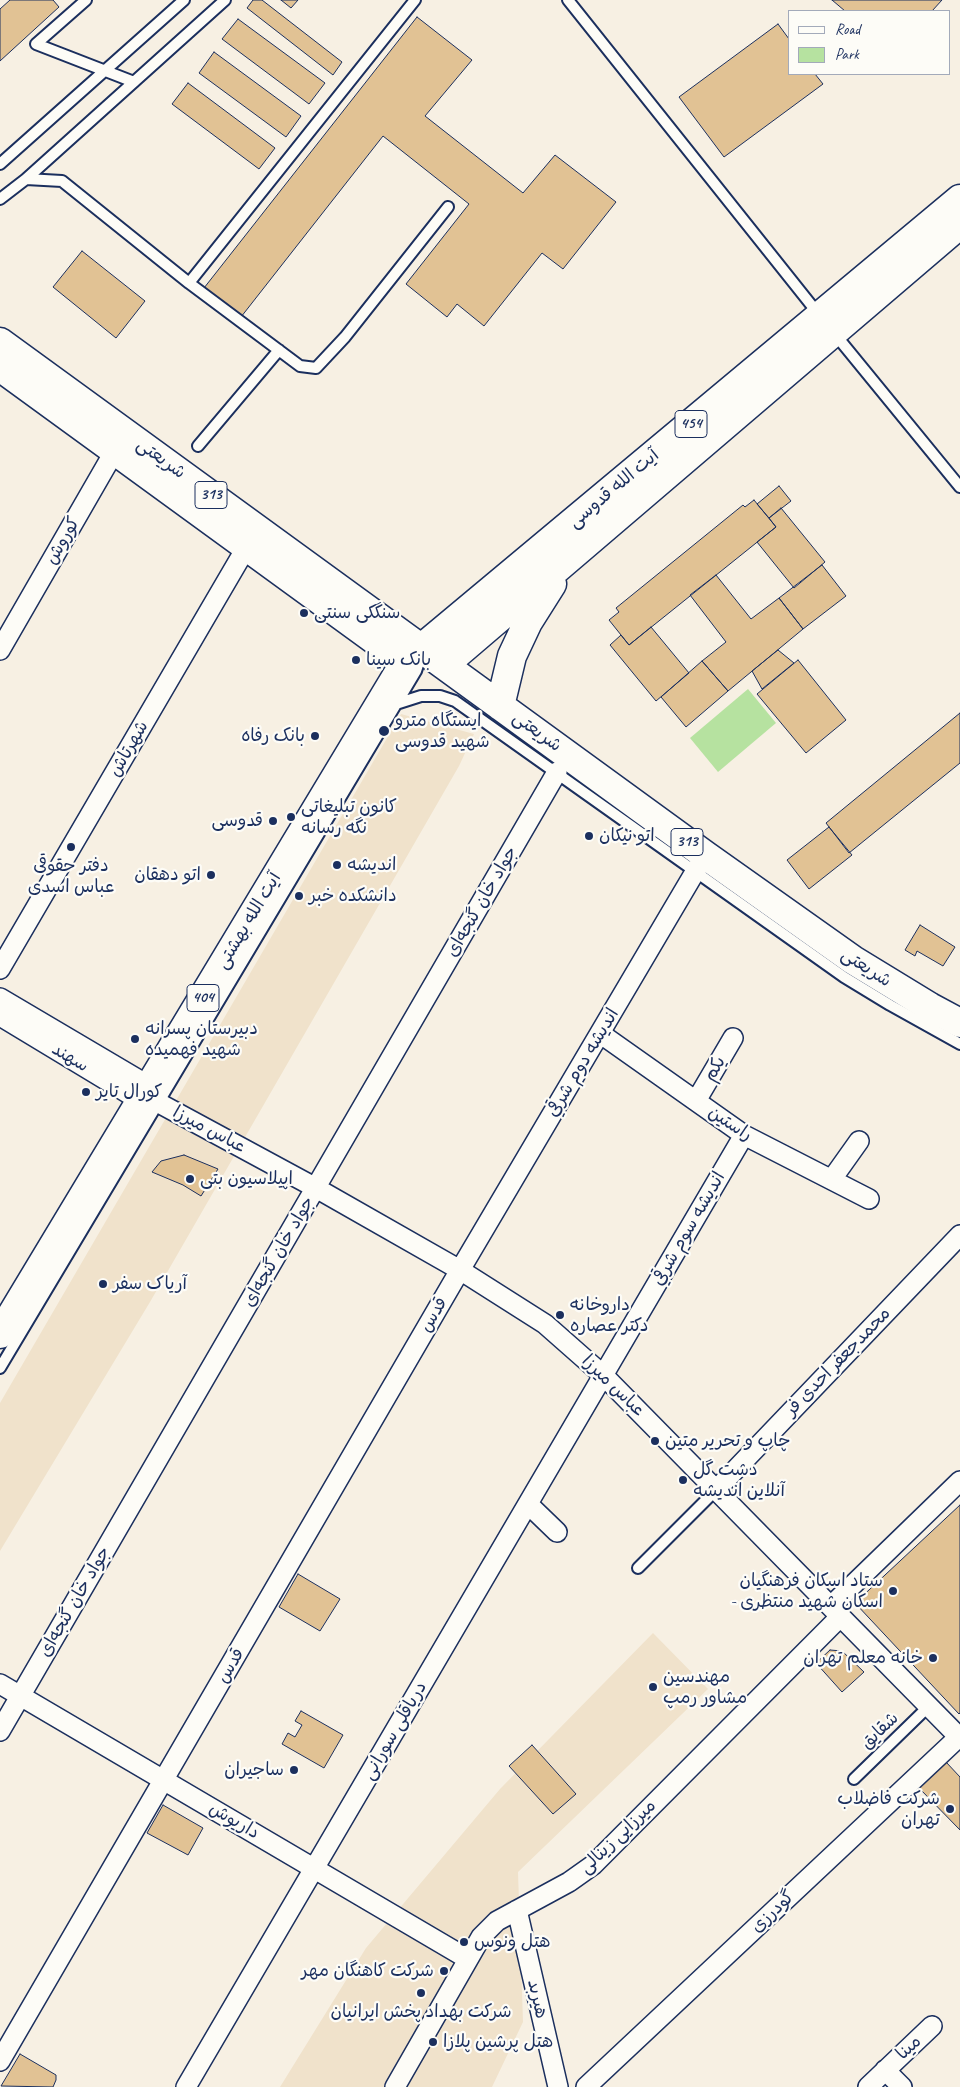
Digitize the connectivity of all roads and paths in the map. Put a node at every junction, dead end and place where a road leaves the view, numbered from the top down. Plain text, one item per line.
1 (86, 0) edge
2 (184, 0) edge
3 (225, 0) edge
4 (415, 0) edge
5 (568, 0) edge
6 (105, 70) junction
7 (134, 82) junction
8 (0, 164) edge
9 (26, 179) junction
10 (0, 199) edge
11 (960, 199) edge
12 (448, 207) dead end
13 (960, 224) edge
14 (189, 283) junction
15 (827, 324) junction
16 (0, 342) edge
17 (279, 350) junction
18 (0, 367) edge
19 (120, 441) junction
20 (198, 446) dead end
21 (960, 487) edge
22 (252, 538) junction
23 (569, 559) junction
24 (0, 650) edge
25 (414, 656) junction
26 (444, 665) junction
27 (396, 704) junction
28 (500, 706) junction
29 (562, 764) junction
30 (701, 863) junction
31 (0, 969) edge
32 (0, 998) edge
33 (0, 1016) edge
34 (960, 1022) edge
35 (601, 1034) junction
36 (733, 1038) dead end
37 (960, 1044) edge
38 (148, 1096) junction
39 (696, 1100) junction
40 (744, 1135) junction
41 (858, 1141) dead end
42 (832, 1179) junction
43 (316, 1188) junction
44 (869, 1199) dead end
45 (960, 1235) edge
46 (460, 1270) junction
47 (0, 1334) edge
48 (0, 1368) edge
49 (604, 1376) junction
50 (960, 1481) edge
51 (716, 1490) junction
52 (528, 1504) junction
53 (557, 1532) dead end
54 (638, 1568) dead end
55 (836, 1611) junction
56 (0, 1684) edge
57 (20, 1696) junction
58 (929, 1706) junction
59 (0, 1731) edge
60 (960, 1737) edge
61 (854, 1779) dead end
62 (164, 1780) junction
63 (314, 1868) junction
64 (517, 1910) junction
65 (468, 1959) junction
66 (932, 2026) dead end
67 (0, 2061) edge
68 (885, 2070) junction
69 (186, 2087) edge
70 (395, 2087) edge
71 (558, 2087) edge
72 (586, 2087) edge
73 (868, 2087) edge
74 (902, 2087) edge

1 - 6 lane
2 - 6 lane
3 - 7 lane
4 - 14 lane
5 - 15 lane
6 - 7 lane
6 - 8 lane
7 - 9 lane
9 - 10 lane
9 - 14 lane
11 - 15 main road, آیت الله قدوسی / 454
12 - 17 lane
13 - 15 main road, آیت الله قدوسی / 454
14 - 17 lane
15 - 21 lane
15 - 23 main road, آیت الله قدوسی / 454
15 - 25 main road, آیت الله قدوسی / 454
16 - 19 main road, شریعتی / 313
17 - 20 lane
18 - 19 main road, شریعتی / 313
19 - 22 main road, شریعتی / 313
19 - 24 street, کوروش
22 - 25 main road, شریعتی / 313
22 - 31 street, شهرتاش
23 - 26 main road, آیت الله قدوسی / 454
23 - 28 main road
25 - 26 main road, شریعتی / 313
25 - 27 lane
25 - 38 main road, آیت الله بهشتی / 404
26 - 28 main road, شریعتی / 313
27 - 29 lane
27 - 38 lane
28 - 29 main road, شریعتی / 313
29 - 30 main road, شریعتی / 313
29 - 43 street, جواد خان گنجه‌ای
30 - 34 main road, شریعتی / 313
30 - 35 street, انديشه دوم شرقي
30 - 37 lane
32 - 38 street
33 - 38 street, سهند
35 - 39 street, راستین
35 - 46 street, انديشه دوم شرقي
36 - 39 street, یکم
38 - 43 street, عباس میرزا
38 - 47 main road, آیت الله بهشتی / 404
38 - 48 lane
39 - 40 street, راستین
40 - 42 street, راستین
40 - 49 street, اندیشه سوم شرقي
41 - 42 street
42 - 44 street, راستین
43 - 46 street, عباس میرزا
43 - 57 street, جواد خان گنجه‌ای
45 - 51 street, محمدجعفر احدی فر
46 - 49 street, عباس میرزا
46 - 62 street, قدس
49 - 51 street, عباس میرزا
49 - 52 street, دریاقلی سورانی
50 - 55 street, میرزایی زینالی
51 - 54 lane
51 - 55 street, عباس میرزا
52 - 53 street
52 - 63 street, دریاقلی سورانی
55 - 58 street, عباس میرزا
55 - 64 street, میرزایی زینالی
56 - 57 street, داریوش
57 - 59 street, جواد خان گنجه‌ای
57 - 62 street, داریوش
58 - 60 street, عباس میرزا
58 - 61 lane, شقایق
60 - 72 street, گودرزی
62 - 63 street, داریوش
62 - 67 street, قدس
63 - 65 street, داریوش
63 - 69 street, دریاقلی سورانی
64 - 65 street, میرزایی زینالی
64 - 71 street, هیربد
65 - 70 street, میرزایی زینالی
66 - 68 street, مینا
68 - 73 street, مینا
68 - 74 street, مینا

